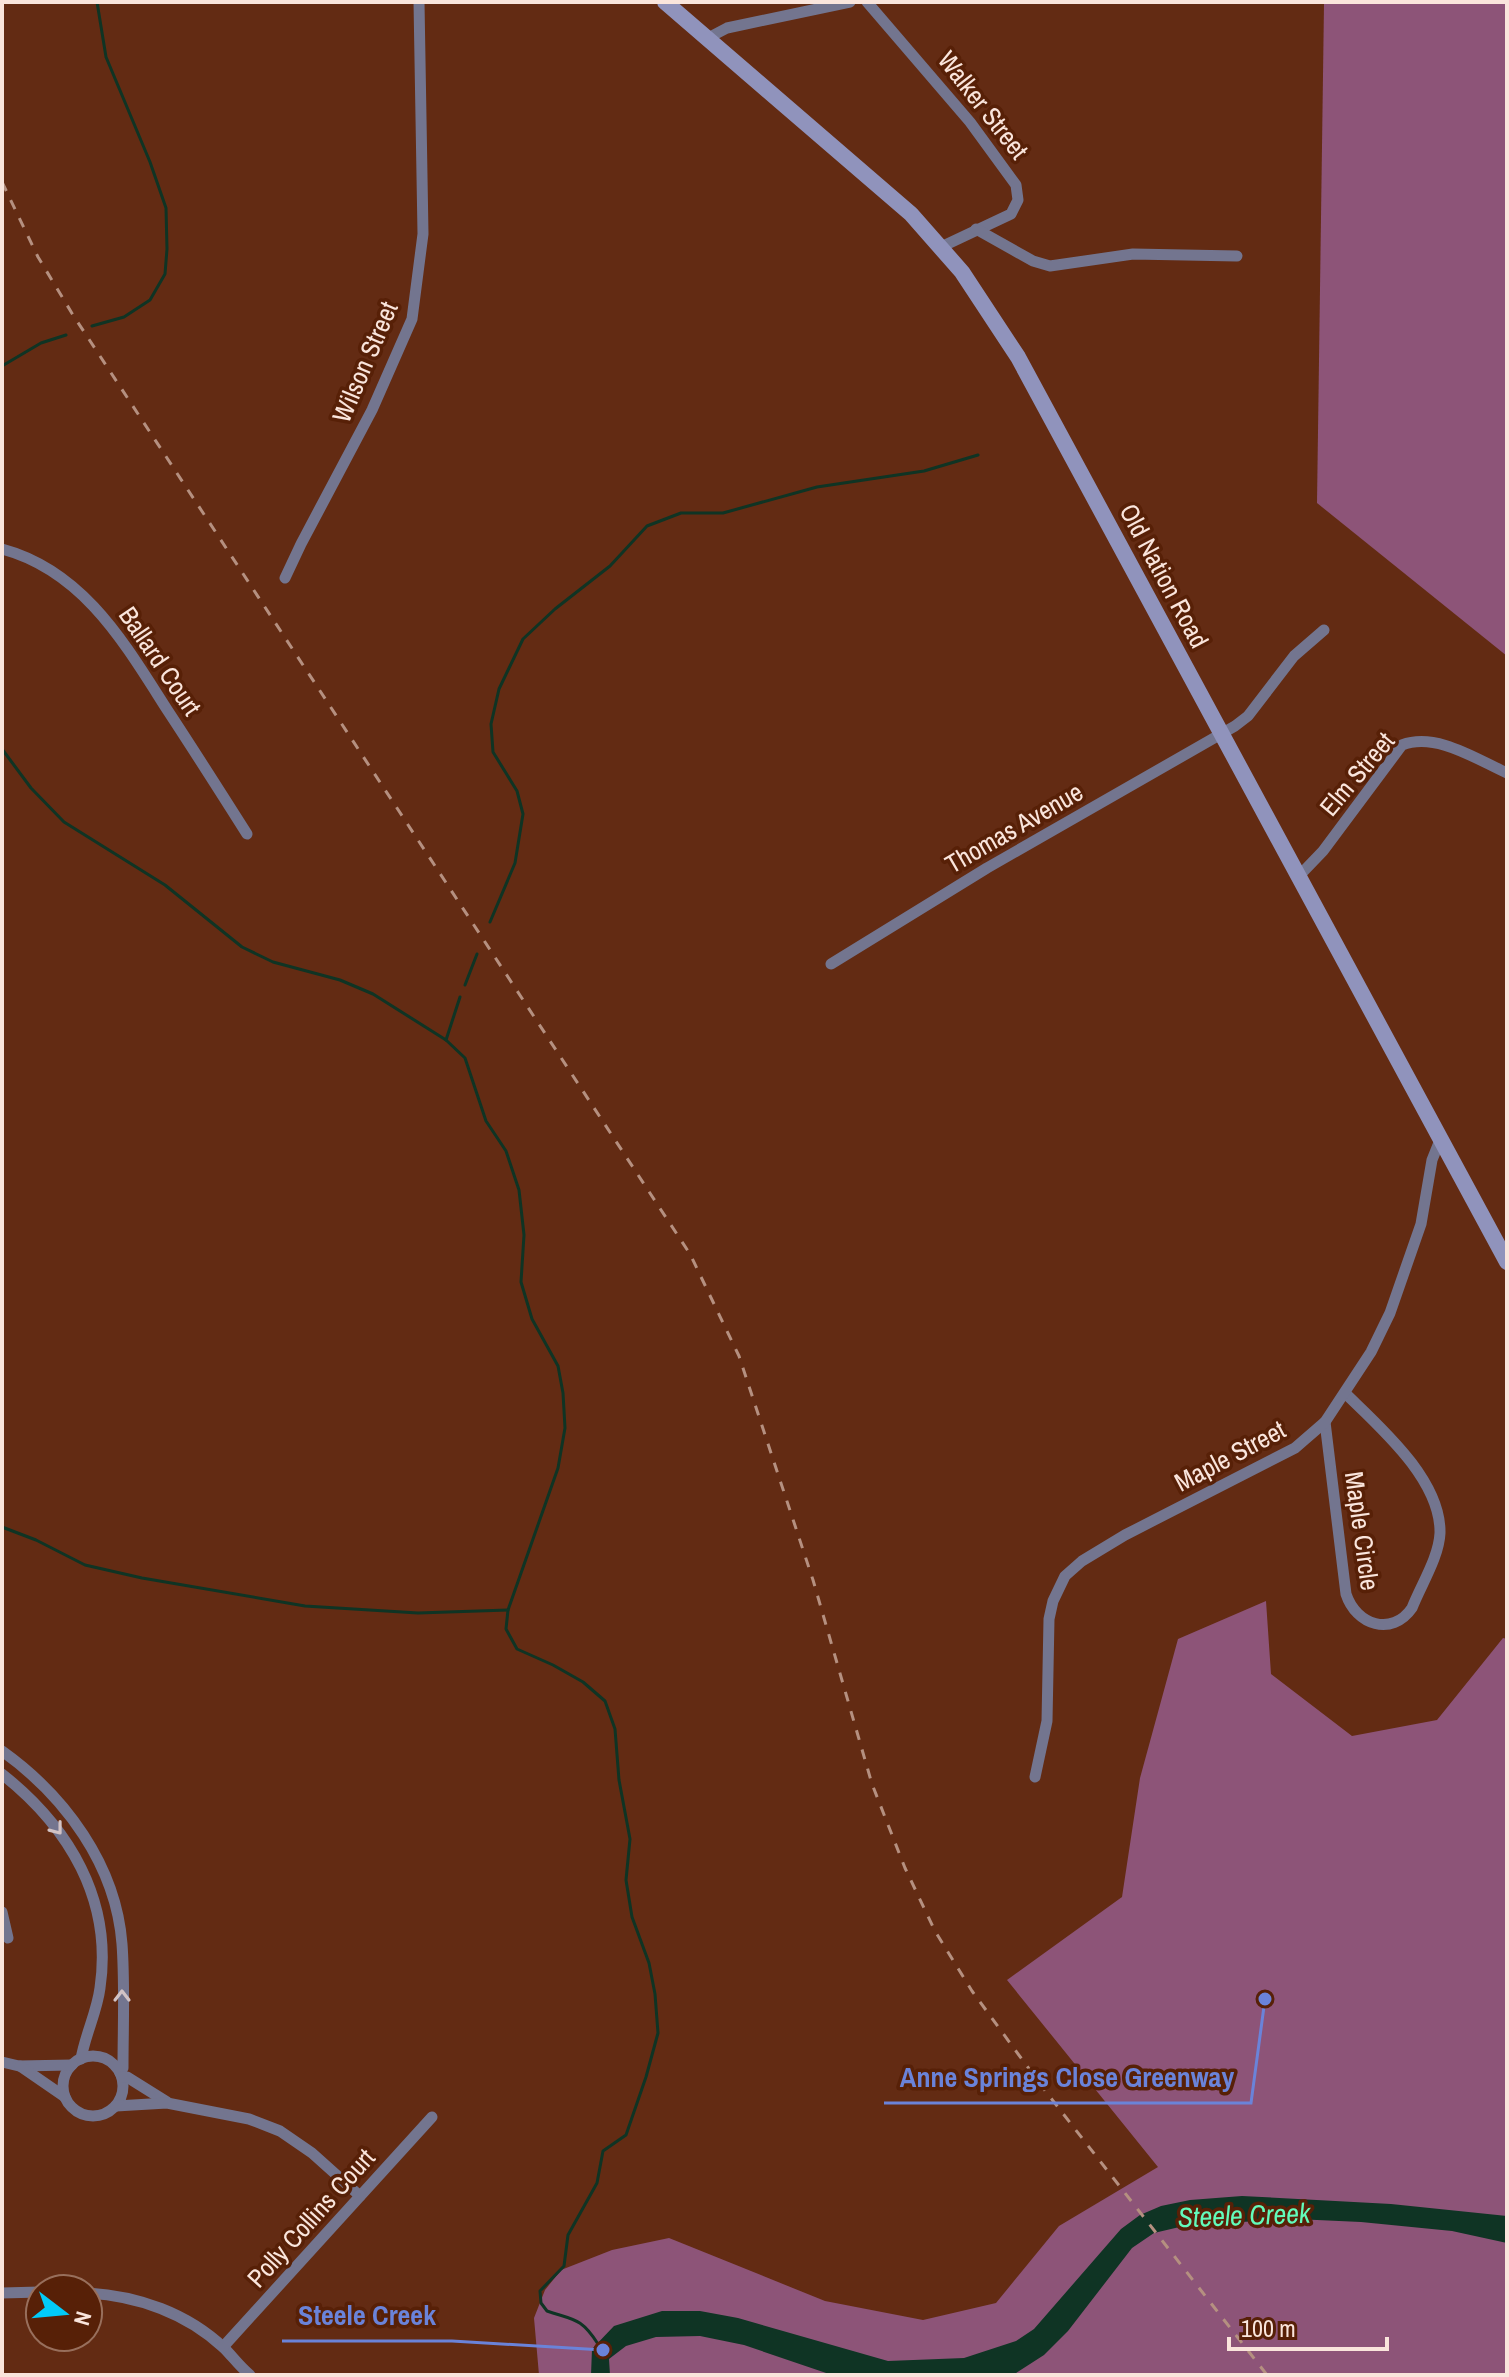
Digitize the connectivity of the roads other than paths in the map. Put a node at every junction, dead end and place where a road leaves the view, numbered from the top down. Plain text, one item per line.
1 (419, 2) edge
2 (665, 2) edge
3 (850, 2) edge
4 (867, 2) edge
5 (708, 38) junction
6 (976, 229) junction
7 (941, 247) junction
8 (1237, 256) dead end
9 (2, 549) edge
10 (285, 578) dead end
11 (1324, 630) dead end
12 (1221, 733) junction
13 (1507, 773) edge
14 (247, 834) dead end
15 (1299, 876) junction
16 (831, 964) dead end
17 (1440, 1140) junction
18 (1507, 1262) edge
19 (1346, 1394) junction
20 (1325, 1422) junction
21 (2, 1751) edge
22 (2, 1774) edge
23 (1035, 1777) dead end
24 (44, 1785) junction
25 (33, 1798) junction
26 (2, 1912) edge
27 (8, 1938) dead end
28 (2, 2062) edge
29 (77, 2062) junction
30 (19, 2066) junction
31 (121, 2075) junction
32 (65, 2097) junction
33 (167, 2103) junction
34 (116, 2106) junction
35 (432, 2117) dead end
36 (360, 2196) junction
37 (24, 2292) edge
38 (2, 2293) edge
39 (104, 2294) edge
40 (223, 2347) junction
41 (250, 2375) edge

1 - 10 street, Wilson Street
2 - 5 main road, Old Nation Road
3 - 5 street
4 - 6 street, Walker Street
5 - 7 main road, Old Nation Road
6 - 7 street, Walker Street
6 - 8 street
7 - 12 main road, Old Nation Road
9 - 14 street, Ballard Court
11 - 12 street, Thomas Avenue
12 - 15 main road, Old Nation Road
12 - 16 street, Thomas Avenue
13 - 15 street, Elm Street
15 - 17 main road, Old Nation Road
17 - 18 main road, Old Nation Road
17 - 19 street, Maple Street
19 - 20 street, Maple Street
19 - 20 street, Maple Circle
20 - 23 street, Maple Street
21 - 24 street
22 - 25 street
24 - 25 street
31 -> 24 street
25 -> 29 street
26 - 27 street
28 - 30 street
29 - 30 street
29 - 31 street
29 - 32 street
30 - 32 street
31 - 33 street
31 - 34 street
32 - 34 street
33 - 34 street
33 - 36 street
35 - 36 street, Polly Collins Court
36 - 40 street, Polly Collins Court
37 - 38 street
39 - 40 street
40 - 41 street

